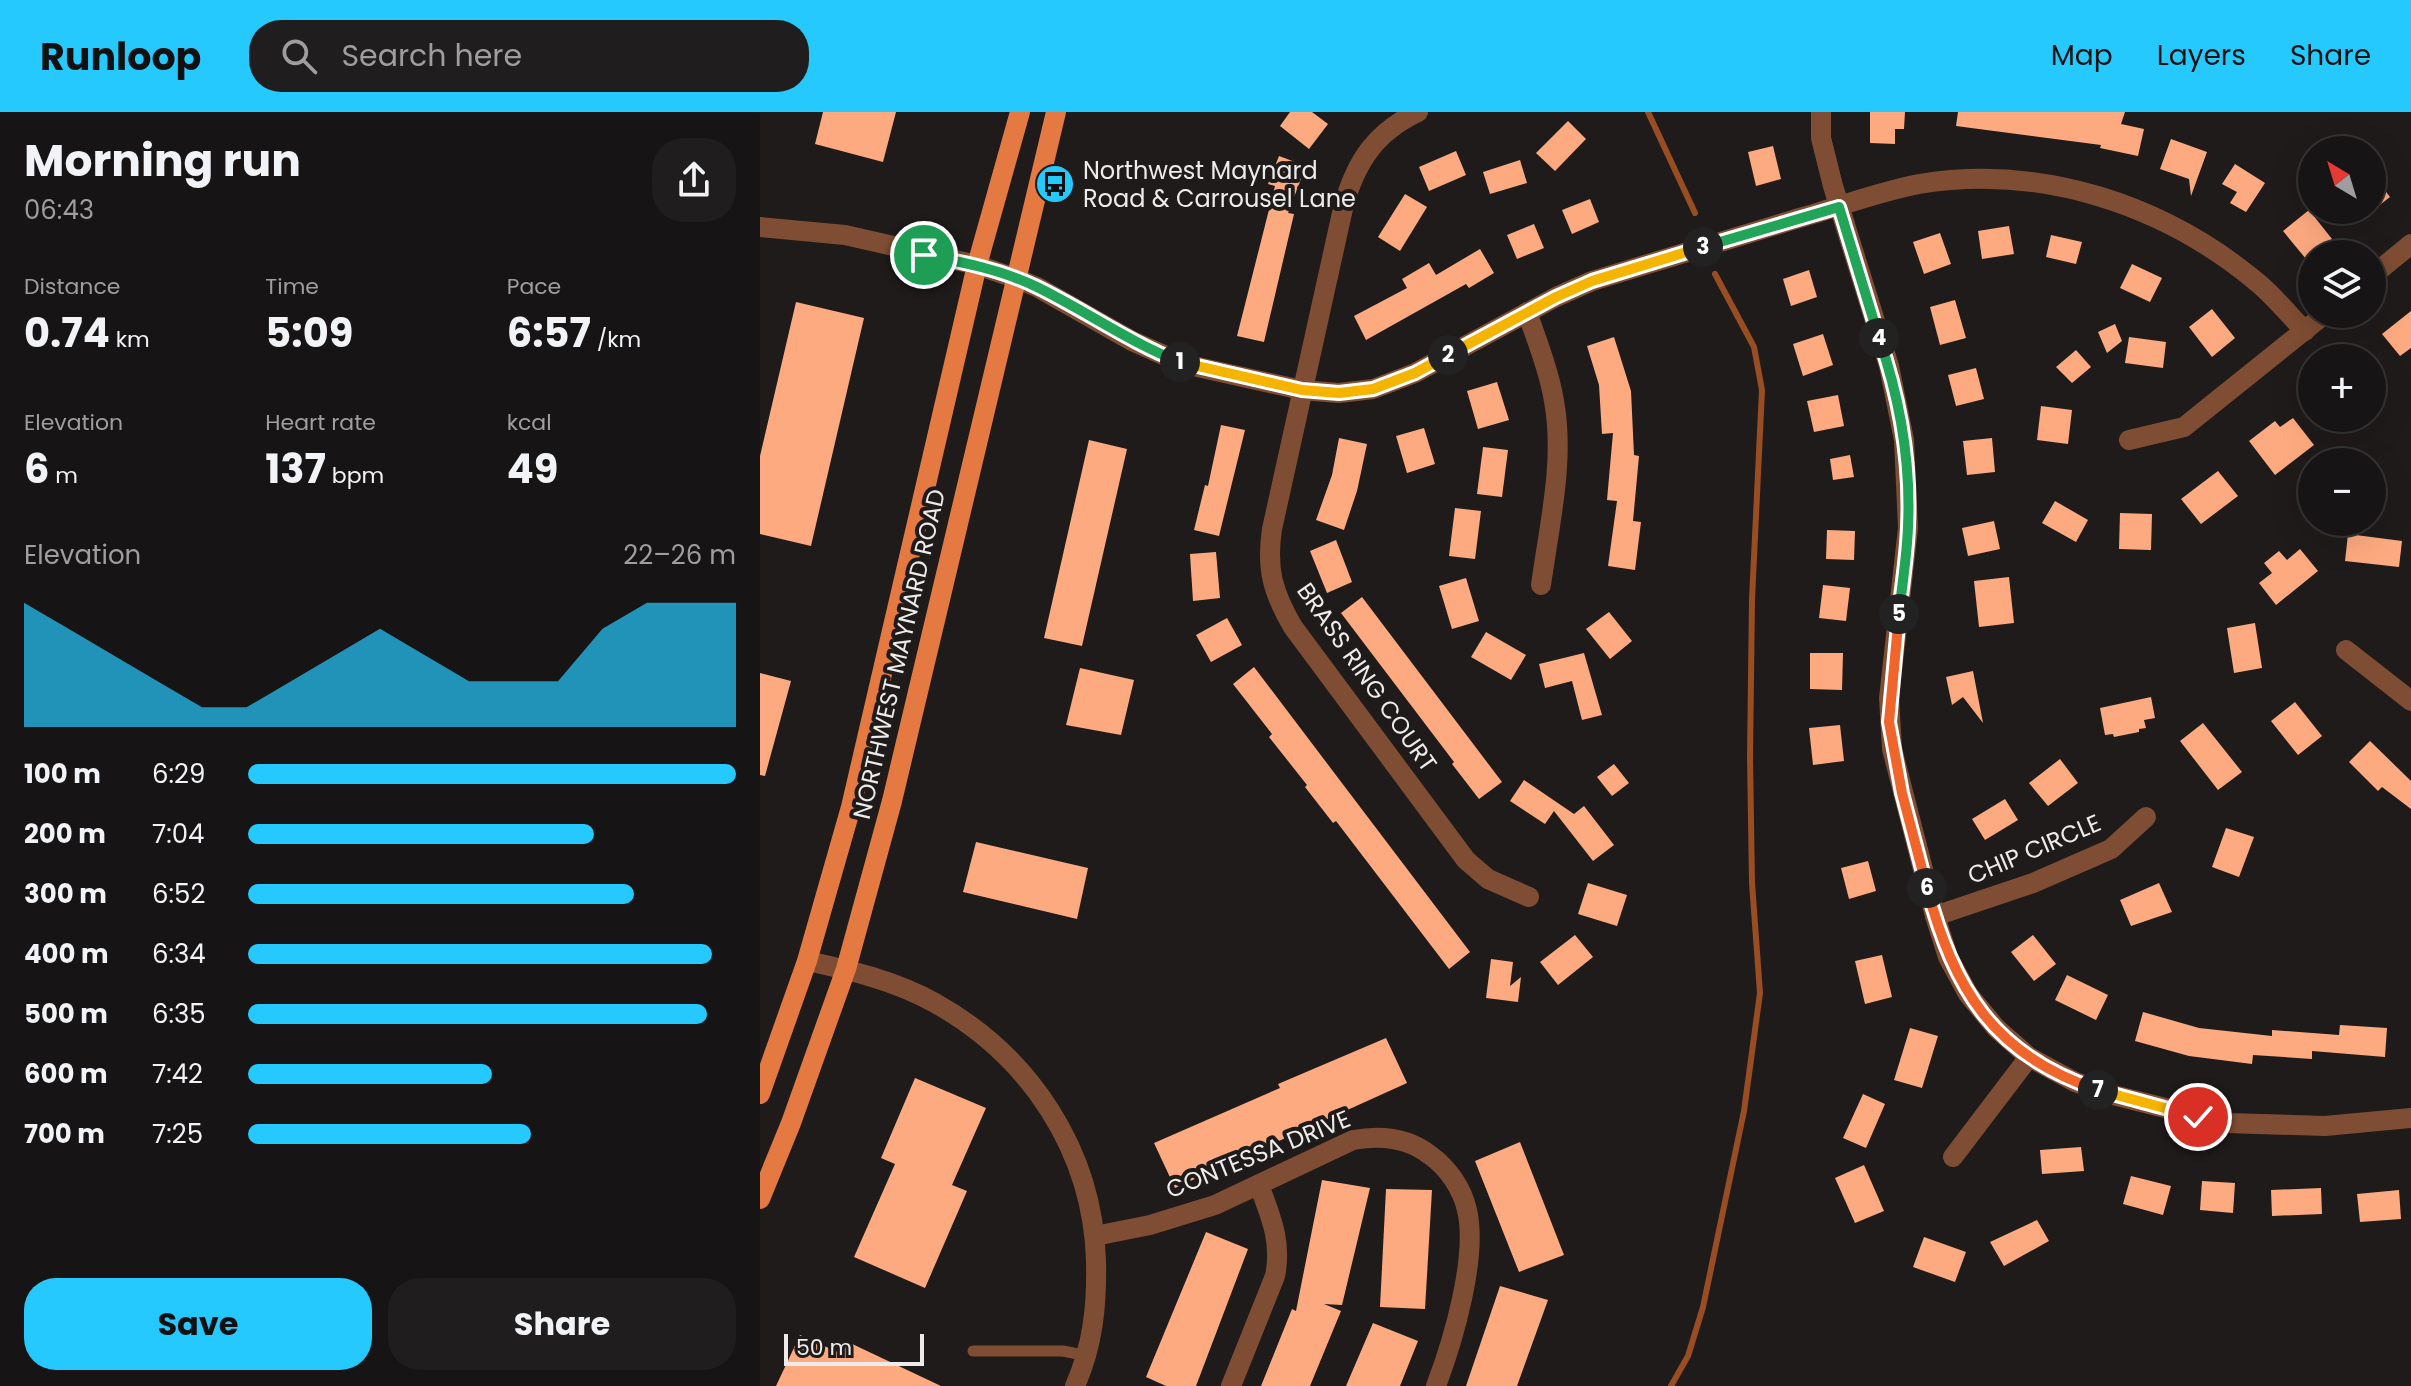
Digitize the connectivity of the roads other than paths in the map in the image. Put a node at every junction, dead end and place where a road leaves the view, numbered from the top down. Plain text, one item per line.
1 (1020, 112) edge
2 (1056, 112) edge
3 (1418, 112) edge
4 (1821, 112) edge
5 (1839, 207) junction
6 (760, 227) edge
7 (2411, 244) edge
8 (977, 265) junction
9 (2386, 265) edge
10 (1015, 278) junction
11 (1527, 312) junction
12 (2309, 328) edge
13 (2305, 331) junction
14 (1302, 390) junction
15 (2129, 440) dead end
16 (1541, 585) dead end
17 (2346, 650) dead end
18 (2411, 701) edge
19 (2146, 817) dead end
20 (1529, 897) dead end
21 (1935, 916) junction
22 (807, 961) junction
23 (846, 969) junction
24 (2029, 1057) junction
25 (760, 1094) edge
26 (2411, 1118) edge
27 (1953, 1157) dead end
28 (1259, 1185) junction
29 (760, 1199) edge
30 (1095, 1236) junction
31 (973, 1351) dead end
32 (1088, 1356) junction
33 (1075, 1386) edge
34 (1231, 1386) edge
35 (1436, 1386) edge

1 - 8 main road, NORTHWEST MAYNARD ROAD
2 - 10 main road, NORTHWEST MAYNARD ROAD
3 - 14 street, BRASS RING COURT
4 - 5 street
5 - 11 street
5 - 13 street
5 - 21 street
6 - 8 street
7 - 9 street
8 - 10 street
8 - 22 main road, NORTHWEST MAYNARD ROAD
10 - 14 street
10 - 23 main road, NORTHWEST MAYNARD ROAD
11 - 14 street
11 - 16 street
12 - 13 street
13 - 15 street
14 - 20 street, BRASS RING COURT
17 - 18 street
19 - 21 street, CHIP CIRCLE
21 - 24 street
22 - 23 street
22 - 25 main road, NORTHWEST MAYNARD ROAD
23 - 29 main road, NORTHWEST MAYNARD ROAD
23 - 30 street
24 - 26 street
24 - 27 street
28 - 30 street, CONTESSA DRIVE
28 - 34 street
28 - 35 street, CONTESSA DRIVE
30 - 32 street
31 - 32 lane
32 - 33 street

